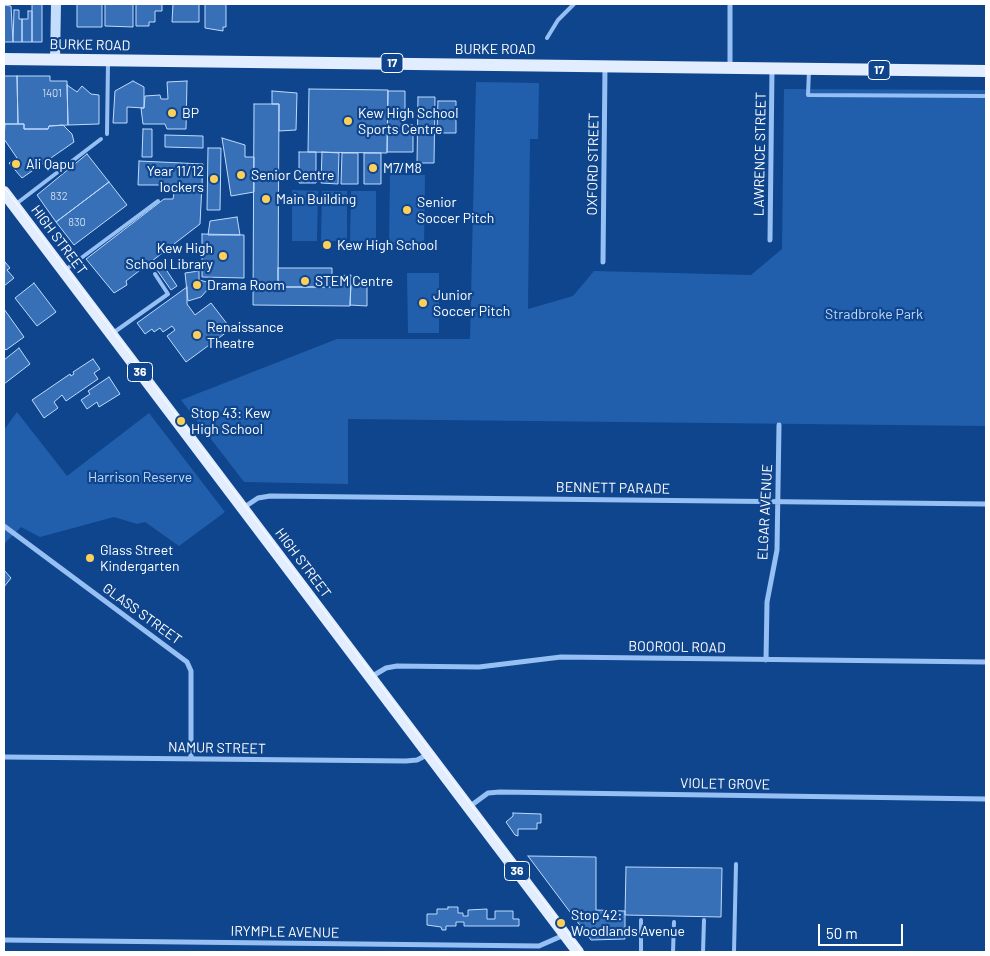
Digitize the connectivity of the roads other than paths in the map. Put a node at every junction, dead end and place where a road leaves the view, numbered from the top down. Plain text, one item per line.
1 (56, 4) edge
2 (574, 4) edge
3 (730, 4) edge
4 (547, 38) dead end
5 (4, 60) edge
6 (55, 60) junction
7 (108, 61) junction
8 (605, 66) junction
9 (730, 68) junction
10 (772, 68) junction
11 (809, 69) junction
12 (986, 71) edge
13 (986, 96) edge
14 (107, 134) dead end
15 (101, 139) dead end
16 (4, 192) edge
17 (158, 200) dead end
18 (14, 206) junction
19 (770, 240) dead end
20 (602, 262) dead end
21 (64, 271) junction
22 (155, 274) dead end
23 (111, 334) junction
24 (779, 426) dead end
25 (778, 501) junction
26 (986, 504) edge
27 (243, 508) junction
28 (4, 526) edge
29 (766, 660) junction
30 (986, 662) edge
31 (371, 677) junction
32 (429, 754) junction
33 (4, 757) edge
34 (191, 759) junction
35 (986, 799) edge
36 (469, 807) junction
37 (736, 864) dead end
38 (641, 920) dead end
39 (704, 920) dead end
40 (674, 922) dead end
41 (564, 935) junction
42 (4, 940) edge
43 (515, 946) junction
44 (515, 952) edge
45 (578, 952) edge
46 (641, 952) edge
47 (673, 952) edge
48 (703, 952) edge
49 (734, 952) edge

1 - 6 street
2 - 4 lane
3 - 9 street
5 - 6 main road, BURKE ROAD / 17
6 - 7 main road, BURKE ROAD / 17
7 - 8 main road, BURKE ROAD / 17
7 - 14 lane
8 - 9 main road, BURKE ROAD / 17
8 - 20 street, OXFORD STREET
9 - 10 main road, BURKE ROAD / 17
10 - 11 main road, BURKE ROAD / 17
10 - 19 street, LAWRENCE STREET
11 - 12 main road, BURKE ROAD / 17
11 - 13 lane
15 - 18 lane
16 - 18 main road, HIGH STREET / 36
17 - 21 lane
18 - 21 main road, HIGH STREET / 36
21 - 23 main road, HIGH STREET / 36
22 - 23 lane
23 - 27 main road, HIGH STREET / 36
24 - 25 street, ELGAR AVENUE
25 - 26 street, BENNETT PARADE
25 - 27 street, BENNETT PARADE
25 - 29 street, ELGAR AVENUE
27 - 31 main road, HIGH STREET / 36
28 - 34 street, GLASS STREET
29 - 30 street, BOOROOL ROAD
29 - 31 street, BOOROOL ROAD
31 - 32 main road, HIGH STREET / 36
32 - 34 street, NAMUR STREET
32 - 36 main road, HIGH STREET / 36
33 - 34 street, NAMUR STREET
35 - 36 street, VIOLET GROVE
36 - 41 main road, HIGH STREET / 36
37 - 49 lane
38 - 46 lane
39 - 48 lane
40 - 47 lane
41 - 43 street, IRYMPLE AVENUE
41 - 45 main road, HIGH STREET / 36
42 - 43 street, IRYMPLE AVENUE
43 - 44 lane

